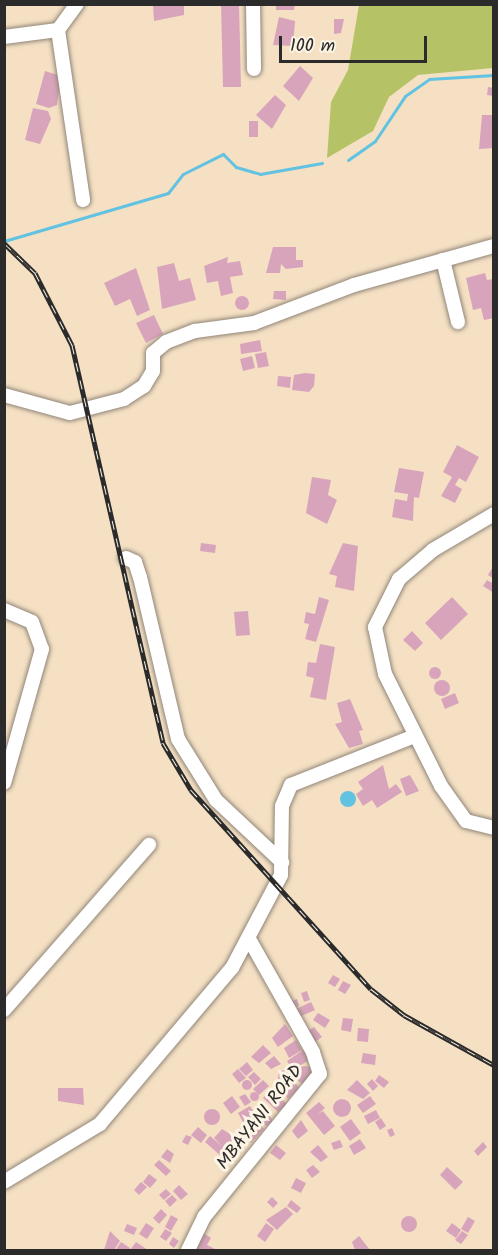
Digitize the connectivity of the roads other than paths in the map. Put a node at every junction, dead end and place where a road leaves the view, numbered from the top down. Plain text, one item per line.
1 (77, 4) edge
2 (253, 4) edge
3 (58, 30) junction
4 (4, 37) edge
5 (254, 69) dead end
6 (83, 200) dead end
7 (494, 246) edge
8 (443, 260) junction
9 (458, 322) dead end
10 (4, 395) edge
11 (494, 513) edge
12 (126, 558) dead end
13 (4, 610) edge
14 (412, 737) junction
15 (4, 783) edge
16 (494, 828) edge
17 (149, 845) dead end
18 (282, 862) junction
19 (249, 939) junction
20 (4, 1010) edge
21 (4, 1182) edge
22 (188, 1251) edge

1 - 3 street
2 - 5 street
3 - 4 street
3 - 6 street
7 - 8 street
8 - 9 street
8 - 10 street
11 - 14 street
12 - 18 street
13 - 15 street
14 - 16 street
14 - 18 street
17 - 20 street
18 - 19 street
19 - 21 street
19 - 22 street, MBAYANI ROAD

